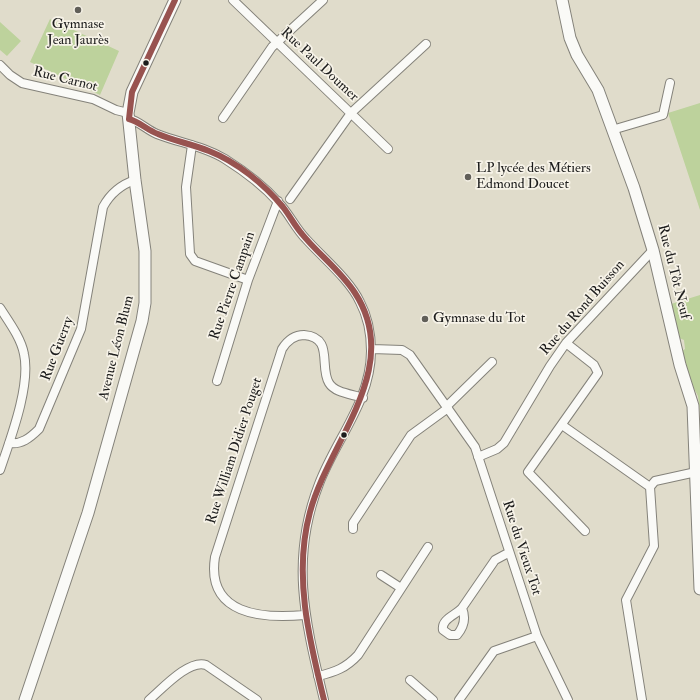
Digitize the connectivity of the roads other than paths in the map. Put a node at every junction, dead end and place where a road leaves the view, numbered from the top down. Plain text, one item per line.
1 (175, 0) edge
2 (232, 0) edge
3 (323, 0) edge
4 (562, 0) edge
5 (276, 43) junction
6 (426, 44) dead end
7 (0, 65) edge
8 (670, 83) dead end
9 (351, 113) junction
10 (129, 116) junction
11 (223, 118) dead end
12 (612, 130) junction
13 (192, 144) junction
14 (388, 149) dead end
15 (135, 180) junction
16 (290, 199) dead end
17 (278, 201) junction
18 (653, 250) junction
19 (248, 280) junction
20 (0, 308) edge
21 (566, 343) junction
22 (372, 350) junction
23 (492, 362) dead end
24 (217, 381) dead end
25 (363, 398) junction
26 (447, 407) junction
27 (562, 426) junction
28 (9, 443) junction
29 (478, 457) junction
30 (0, 470) edge
31 (696, 472) junction
32 (650, 487) junction
33 (353, 528) dead end
34 (584, 531) dead end
35 (428, 547) dead end
36 (508, 553) junction
37 (382, 575) dead end
38 (401, 588) junction
39 (700, 589) edge
40 (462, 608) dead end
41 (305, 615) junction
42 (537, 636) junction
43 (318, 676) junction
44 (410, 680) dead end
45 (25, 700) edge
46 (149, 700) edge
47 (257, 700) edge
48 (324, 700) edge
49 (433, 700) edge
50 (459, 700) edge
51 (568, 700) edge
52 (642, 700) edge

1 - 10 street, Avenue Léon Blum
2 - 5 street, Rue Paul Doumer
3 - 5 street
4 - 12 street, Rue du Tôt Neuf
5 - 9 street, Rue Paul Doumer
5 - 11 street
6 - 9 street
7 - 10 street, Rue Carnot
8 - 12 street
9 - 14 street, Rue Paul Doumer
9 - 16 street
10 - 13 street
10 - 15 street, Avenue Léon Blum
12 - 18 street, Rue du Tôt Neuf
13 - 17 street
13 - 19 street
15 - 28 street, Rue Guerry
15 - 45 street, Avenue Léon Blum
17 - 19 street, Rue Pierre Campain
17 - 22 street
18 - 21 street, Rue du Rond Buisson
18 - 31 street, Rue du Tôt Neuf
19 - 24 street, Rue Pierre Campain
20 - 28 street
21 - 27 street
21 - 29 street, Rue du Rond Buisson
22 - 25 street
22 - 26 street, Rue du Vieux Tot
23 - 26 street
25 - 41 street
25 - 41 street, Rue William Didier Pouget
26 - 29 street, Rue du Vieux Tot
26 - 33 street
27 - 32 street
27 - 34 street
28 - 30 street
29 - 36 street, Rue du Vieux Tot
31 - 32 street
31 - 39 street, Rue du Tôt Neuf
32 - 52 street
35 - 38 street
36 - 40 street
36 - 42 street, Rue du Vieux Tot
37 - 38 street
38 - 43 street
41 - 43 street
42 - 50 street
42 - 51 street, Rue du Vieux Tot
43 - 48 street
44 - 49 street
46 - 47 street

